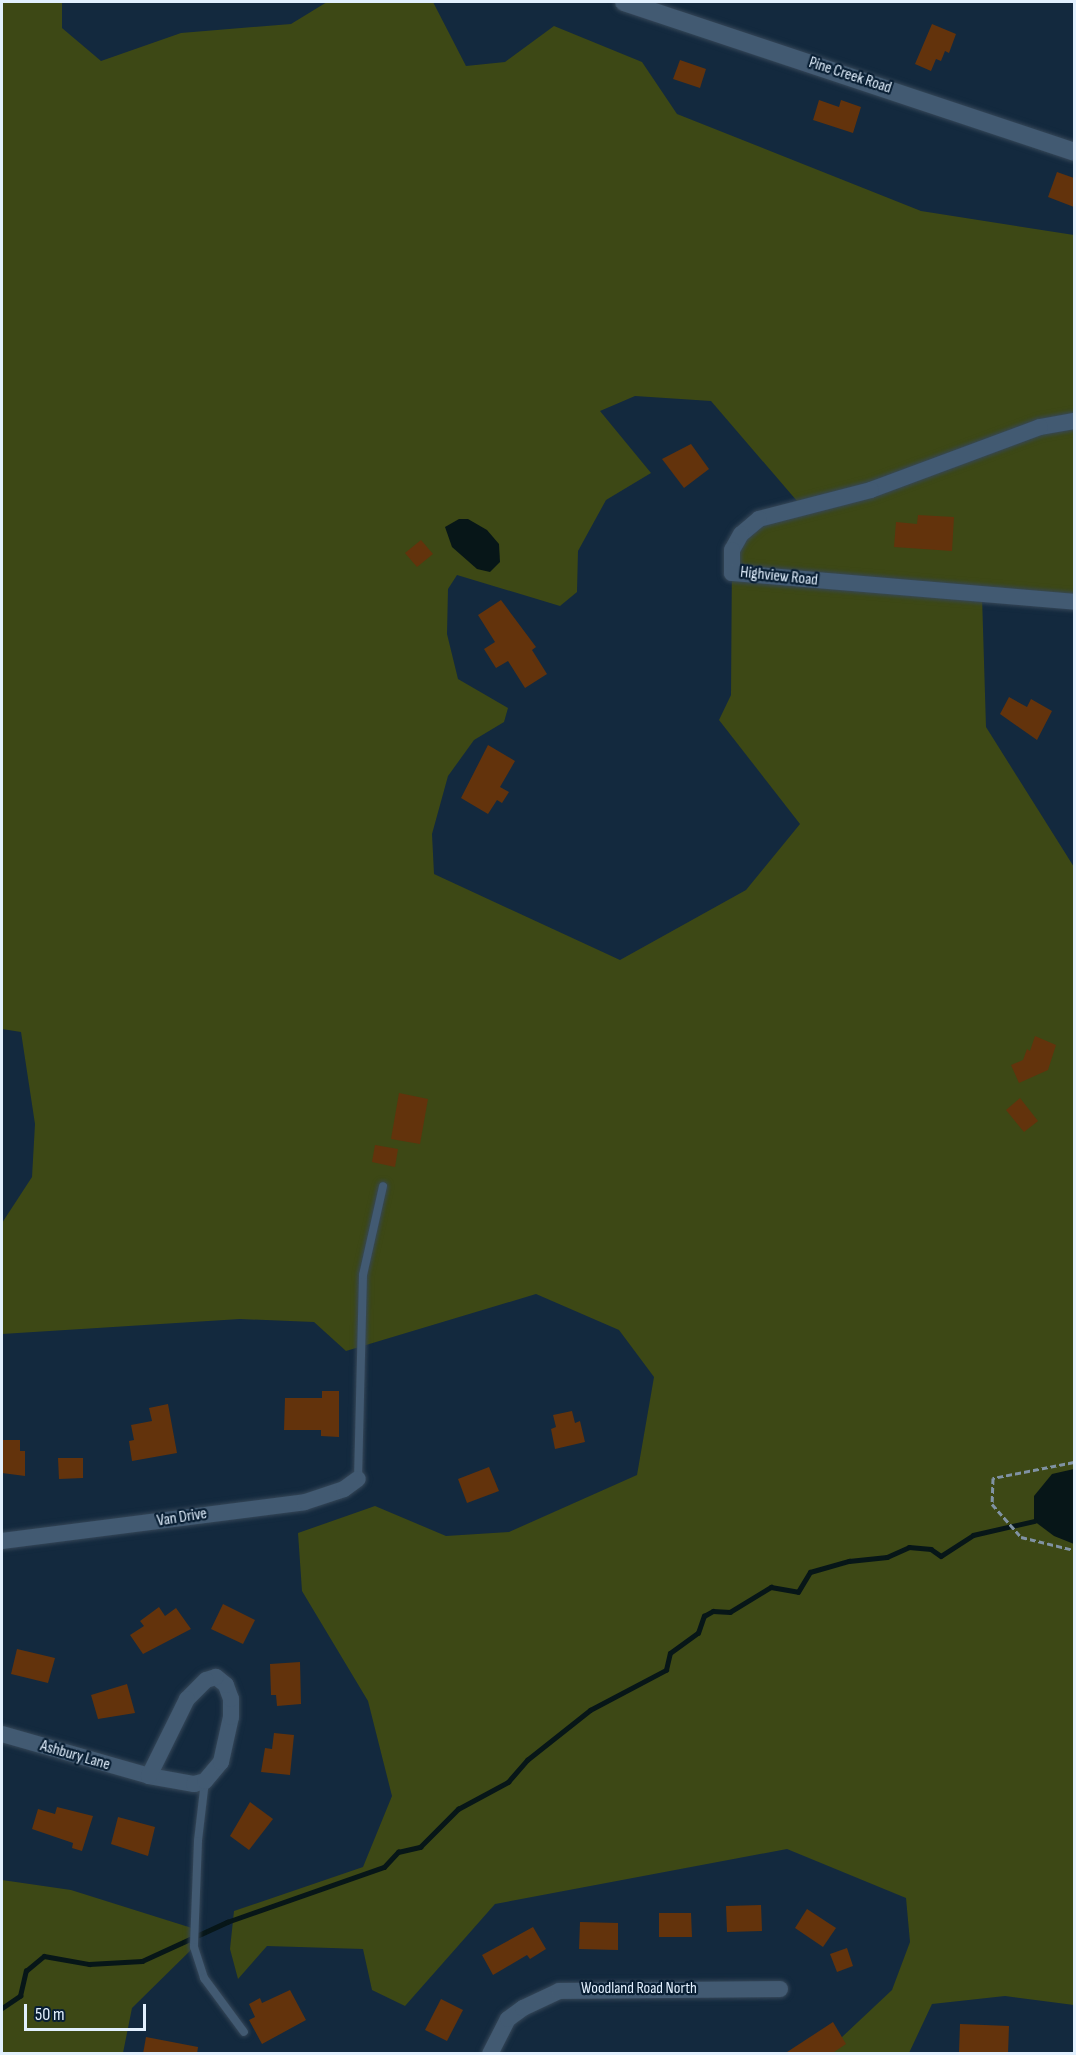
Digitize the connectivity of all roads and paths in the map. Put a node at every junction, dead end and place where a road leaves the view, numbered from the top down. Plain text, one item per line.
1 (624, 2) edge
2 (1074, 152) edge
3 (1074, 421) edge
4 (1074, 602) edge
5 (383, 1186) dead end
6 (1074, 1462) edge
7 (358, 1479) joint
8 (2, 1541) edge
9 (1074, 1550) edge
10 (2, 1734) edge
11 (149, 1776) junction
12 (205, 1781) junction
13 (780, 1989) dead end
14 (244, 2032) dead end
15 (490, 2054) edge

1 - 2 street, Pine Creek Road
3 - 4 street, Highview Road
5 - 7 lane
6 - 9 path
7 - 8 street, Van Drive
10 - 11 street, Ashbury Lane
11 - 12 street, Ashbury Lane
11 - 12 street
12 - 14 lane
13 - 15 street, Woodland Road North

